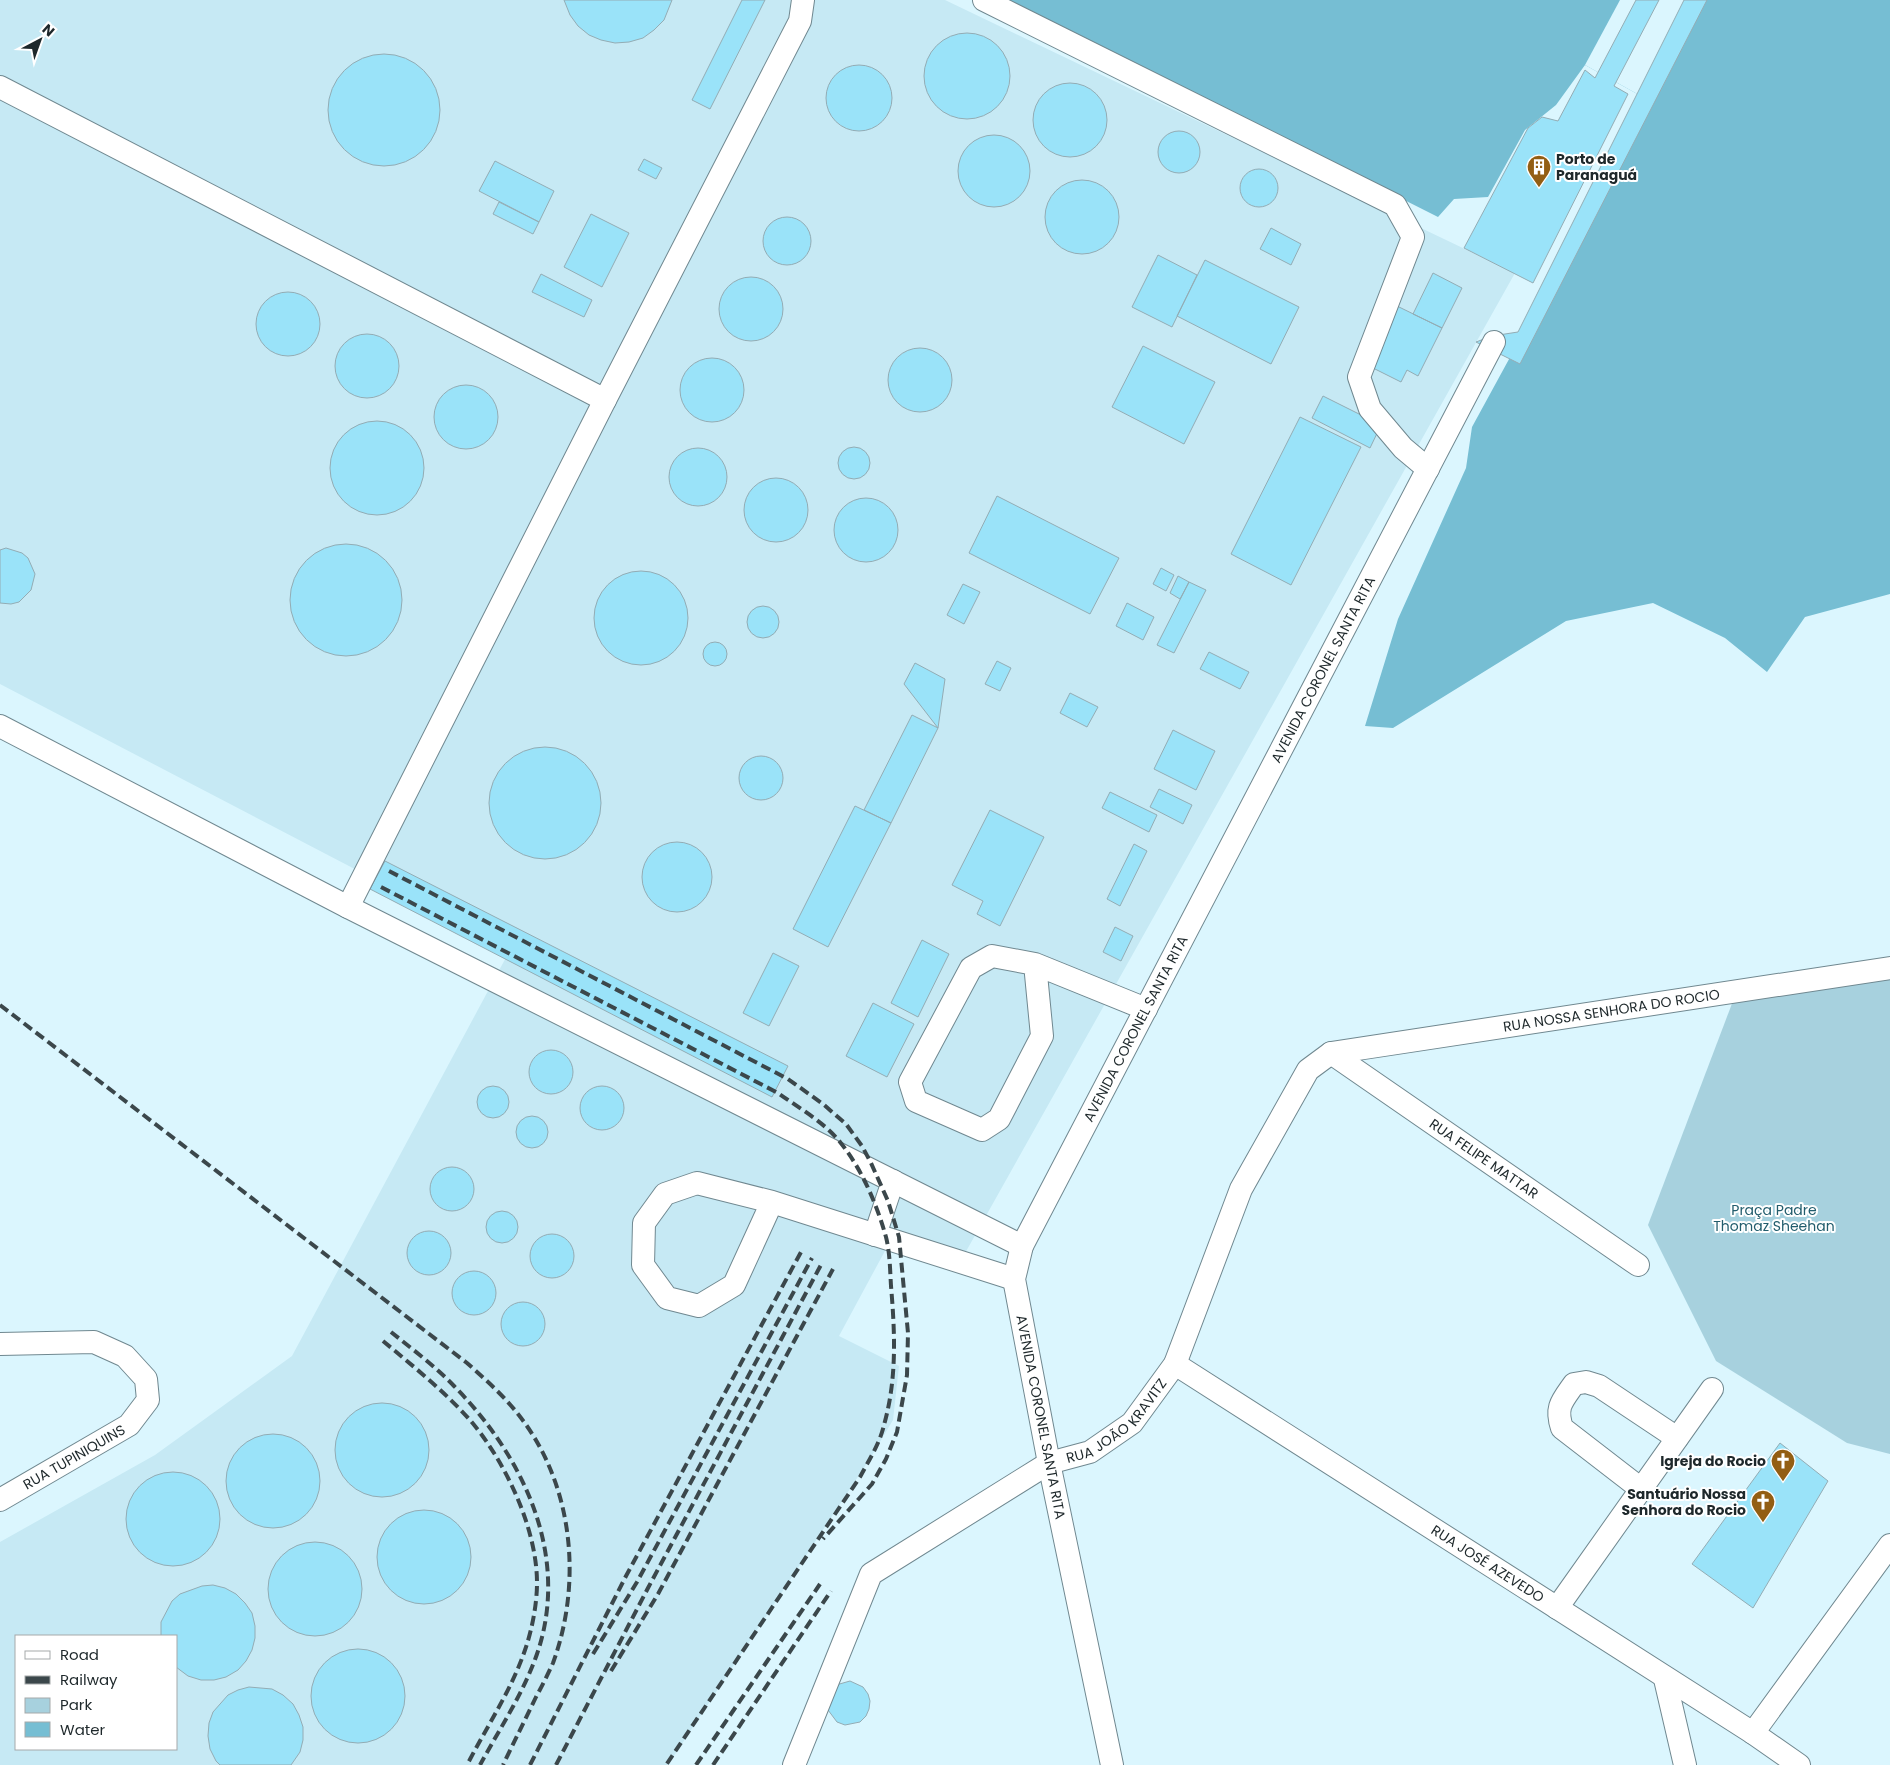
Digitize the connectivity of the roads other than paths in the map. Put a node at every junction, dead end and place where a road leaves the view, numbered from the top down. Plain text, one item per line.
1 (803, 0) edge
2 (984, 0) edge
3 (0, 87) edge
4 (1494, 342) dead end
5 (605, 400) junction
6 (1428, 469) junction
7 (0, 726) edge
8 (348, 906) junction
9 (1035, 964) junction
10 (1890, 968) edge
11 (1146, 1009) junction
12 (1332, 1053) junction
13 (893, 1181) junction
14 (772, 1202) junction
15 (875, 1235) junction
16 (1022, 1246) junction
17 (1638, 1264) dead end
18 (1014, 1280) junction
19 (0, 1344) edge
20 (1175, 1364) junction
21 (1712, 1389) dead end
22 (1677, 1438) junction
23 (1049, 1463) junction
24 (1641, 1489) junction
25 (0, 1500) edge
26 (1890, 1544) edge
27 (1557, 1608) junction
28 (1665, 1679) junction
29 (1753, 1734) junction
30 (794, 1765) edge
31 (1112, 1765) edge
32 (1685, 1765) edge
33 (1799, 1765) edge

1 - 5 street
2 - 6 street
3 - 5 street
4 - 6 street, AVENIDA CORONEL SANTA RITA
5 - 8 street
6 - 11 street, AVENIDA CORONEL SANTA RITA
7 - 8 street
8 - 13 street
9 - 9 street
9 - 11 street
10 - 12 street, RUA NOSSA SENHORA DO ROCIO
11 - 16 street, AVENIDA CORONEL SANTA RITA
12 - 17 street, RUA FELIPE MATTAR
12 - 20 street, RUA JOÃO KRAVITZ
13 - 15 street
13 - 16 street
14 - 14 street
14 - 15 street
15 - 18 street
16 - 18 street, AVENIDA CORONEL SANTA RITA
18 - 23 street, AVENIDA CORONEL SANTA RITA
19 - 25 street, RUA TUPINIQUINS
20 - 23 street, RUA JOÃO KRAVITZ
20 - 27 street, RUA JOSÉ AZEVEDO
21 - 22 street
22 - 24 street
22 - 24 street
23 - 30 street, RUA JOÃO KRAVITZ
23 - 31 street, AVENIDA CORONEL SANTA RITA
24 - 27 street
26 - 29 street
27 - 28 street, RUA JOSÉ AZEVEDO
28 - 29 street, RUA JOSÉ AZEVEDO
28 - 32 street
29 - 33 street, RUA JOSÉ AZEVEDO

